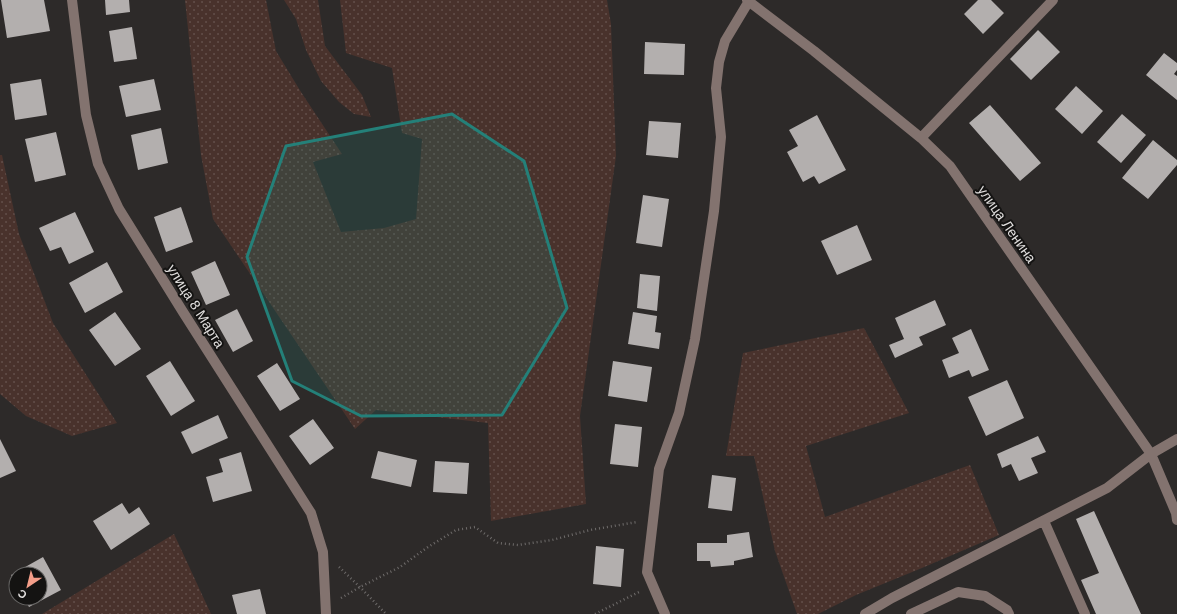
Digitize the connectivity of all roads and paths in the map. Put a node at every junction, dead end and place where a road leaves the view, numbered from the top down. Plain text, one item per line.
1 (72, 0) edge
2 (1053, 0) edge
3 (748, 1) edge
4 (921, 138) junction
5 (1177, 439) edge
6 (1151, 454) junction
7 (653, 520) junction
8 (1177, 520) edge
9 (1044, 521) junction
10 (323, 552) junction
11 (653, 585) junction
12 (360, 587) junction
13 (326, 610) edge
14 (386, 614) edge
15 (595, 614) edge
16 (665, 614) edge
17 (865, 614) edge
18 (910, 614) edge
19 (1009, 614) edge
20 (1085, 614) edge

1 - 10 street, улица 8 Марта
2 - 4 street
3 - 4 street, улица Ленина
3 - 7 street
4 - 6 street, улица Ленина
5 - 6 street
6 - 8 street, улица Ленина
6 - 9 street
7 - 11 street
7 - 12 path
9 - 17 street
9 - 20 street
10 - 12 path
10 - 13 street, улица 8 Марта
11 - 15 path
11 - 16 street
12 - 13 path
12 - 14 path
18 - 19 street

